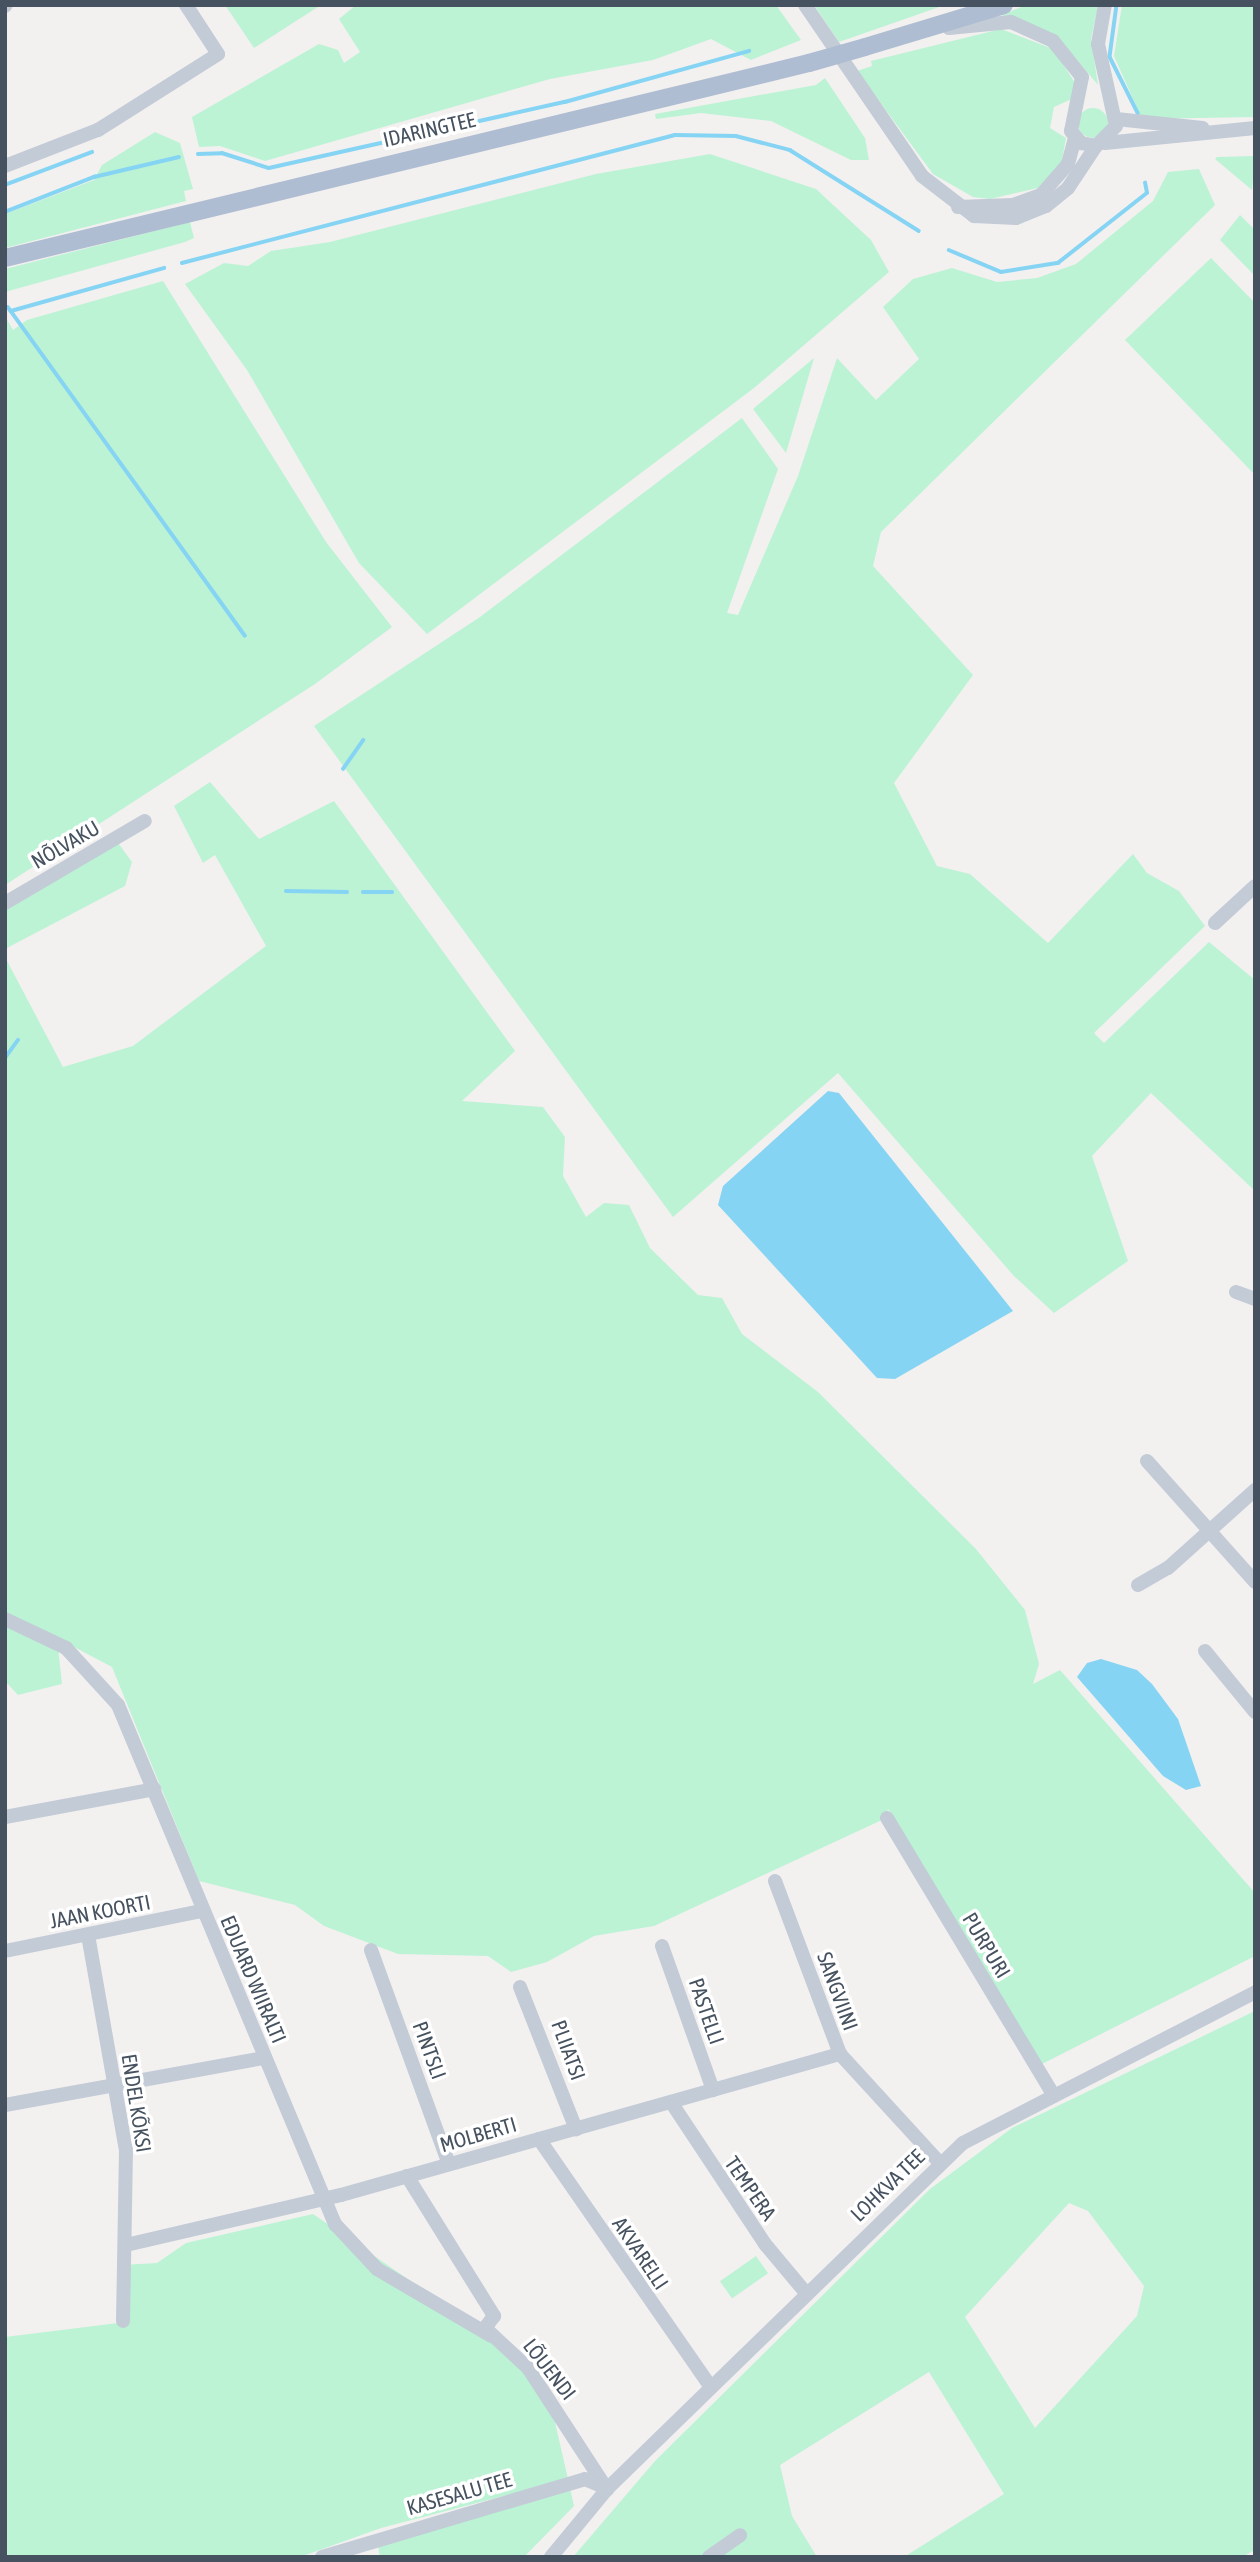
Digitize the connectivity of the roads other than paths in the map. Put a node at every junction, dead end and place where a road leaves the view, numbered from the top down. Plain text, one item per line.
1 (186, 5) edge
2 (805, 5) edge
3 (968, 5) edge
4 (1004, 5) edge
5 (1105, 5) edge
6 (935, 31) junction
7 (865, 47) junction
8 (1080, 103) junction
9 (1113, 112) junction
10 (1255, 128) edge
11 (1205, 129) junction
12 (1075, 138) junction
13 (1100, 144) junction
14 (5, 166) edge
15 (958, 207) junction
16 (5, 258) edge
17 (145, 821) dead end
18 (1255, 886) edge
19 (5, 903) edge
20 (1215, 923) dead end
21 (1236, 1292) dead end
22 (1255, 1299) edge
23 (1147, 1461) dead end
24 (1255, 1490) edge
25 (1209, 1532) junction
26 (1255, 1582) edge
27 (1138, 1584) dead end
28 (5, 1619) edge
29 (1205, 1651) dead end
30 (1255, 1712) edge
31 (154, 1789) junction
32 (5, 1816) edge
33 (887, 1818) dead end
34 (775, 1881) dead end
35 (202, 1911) junction
36 (88, 1935) junction
37 (662, 1946) dead end
38 (371, 1950) dead end
39 (5, 1951) edge
40 (520, 1987) dead end
41 (1255, 1992) edge
42 (840, 2054) junction
43 (264, 2058) junction
44 (114, 2087) junction
45 (713, 2090) junction
46 (1052, 2092) junction
47 (671, 2102) junction
48 (5, 2105) edge
49 (576, 2129) junction
50 (539, 2139) junction
51 (940, 2163) junction
52 (449, 2164) junction
53 (407, 2176) junction
54 (322, 2197) junction
55 (126, 2245) junction
56 (806, 2292) junction
57 (123, 2320) dead end
58 (491, 2336) junction
59 (711, 2388) junction
60 (607, 2489) junction
61 (740, 2535) dead end
62 (322, 2557) edge
63 (551, 2557) edge
64 (709, 2557) edge

1 - 14 street
2 - 15 street
3 - 7 main road, IDARINGTEE
4 - 6 main road, IDARINGTEE
5 - 9 street
6 - 7 main road, IDARINGTEE
6 - 8 street
7 - 16 main road, IDARINGTEE, bridge
8 - 9 street
8 - 12 street
9 - 11 street
9 - 13 street
10 - 11 street
11 - 13 street
12 - 13 street
12 - 15 street
13 - 15 street
17 - 19 street, NÕLVAKU
18 - 20 street
21 - 22 street
23 - 25 street
24 - 25 street
25 - 26 street
25 - 27 street
28 - 31 street, EDUARD WIIRALTI
29 - 30 street
31 - 32 street
31 - 35 street, EDUARD WIIRALTI
33 - 46 street, PURPURI
34 - 42 street, SANGVIINI
35 - 36 street, JAAN KOORTI
35 - 43 street, EDUARD WIIRALTI
36 - 39 street, JAAN KOORTI
36 - 44 street, ENDEL KÕKSI
37 - 45 street, PASTELLI
38 - 52 street, PINTSLI
40 - 49 street, PLIIATSI
41 - 46 street, LOHKVA TEE
42 - 45 street, MOLBERTI
42 - 51 street, SANGVIINI
43 - 44 street
43 - 54 street, EDUARD WIIRALTI
44 - 48 street
44 - 55 street, ENDEL KÕKSI
45 - 47 street, MOLBERTI
46 - 51 street, LOHKVA TEE
47 - 49 street, MOLBERTI
47 - 56 street, TEMPERA
49 - 50 street, MOLBERTI
50 - 52 street, MOLBERTI
50 - 59 street, AKVARELLI
51 - 56 street, LOHKVA TEE
52 - 53 street, MOLBERTI
53 - 54 street, MOLBERTI
53 - 58 street, LÕUENDI
54 - 55 street, MOLBERTI
54 - 58 street, EDUARD WIIRALTI
55 - 57 street, ENDEL KÕKSI
56 - 59 street, LOHKVA TEE
58 - 60 street, LÕUENDI
59 - 60 street, LOHKVA TEE
60 - 62 street, KASESALU TEE
60 - 63 street, LOHKVA TEE
61 - 64 street

